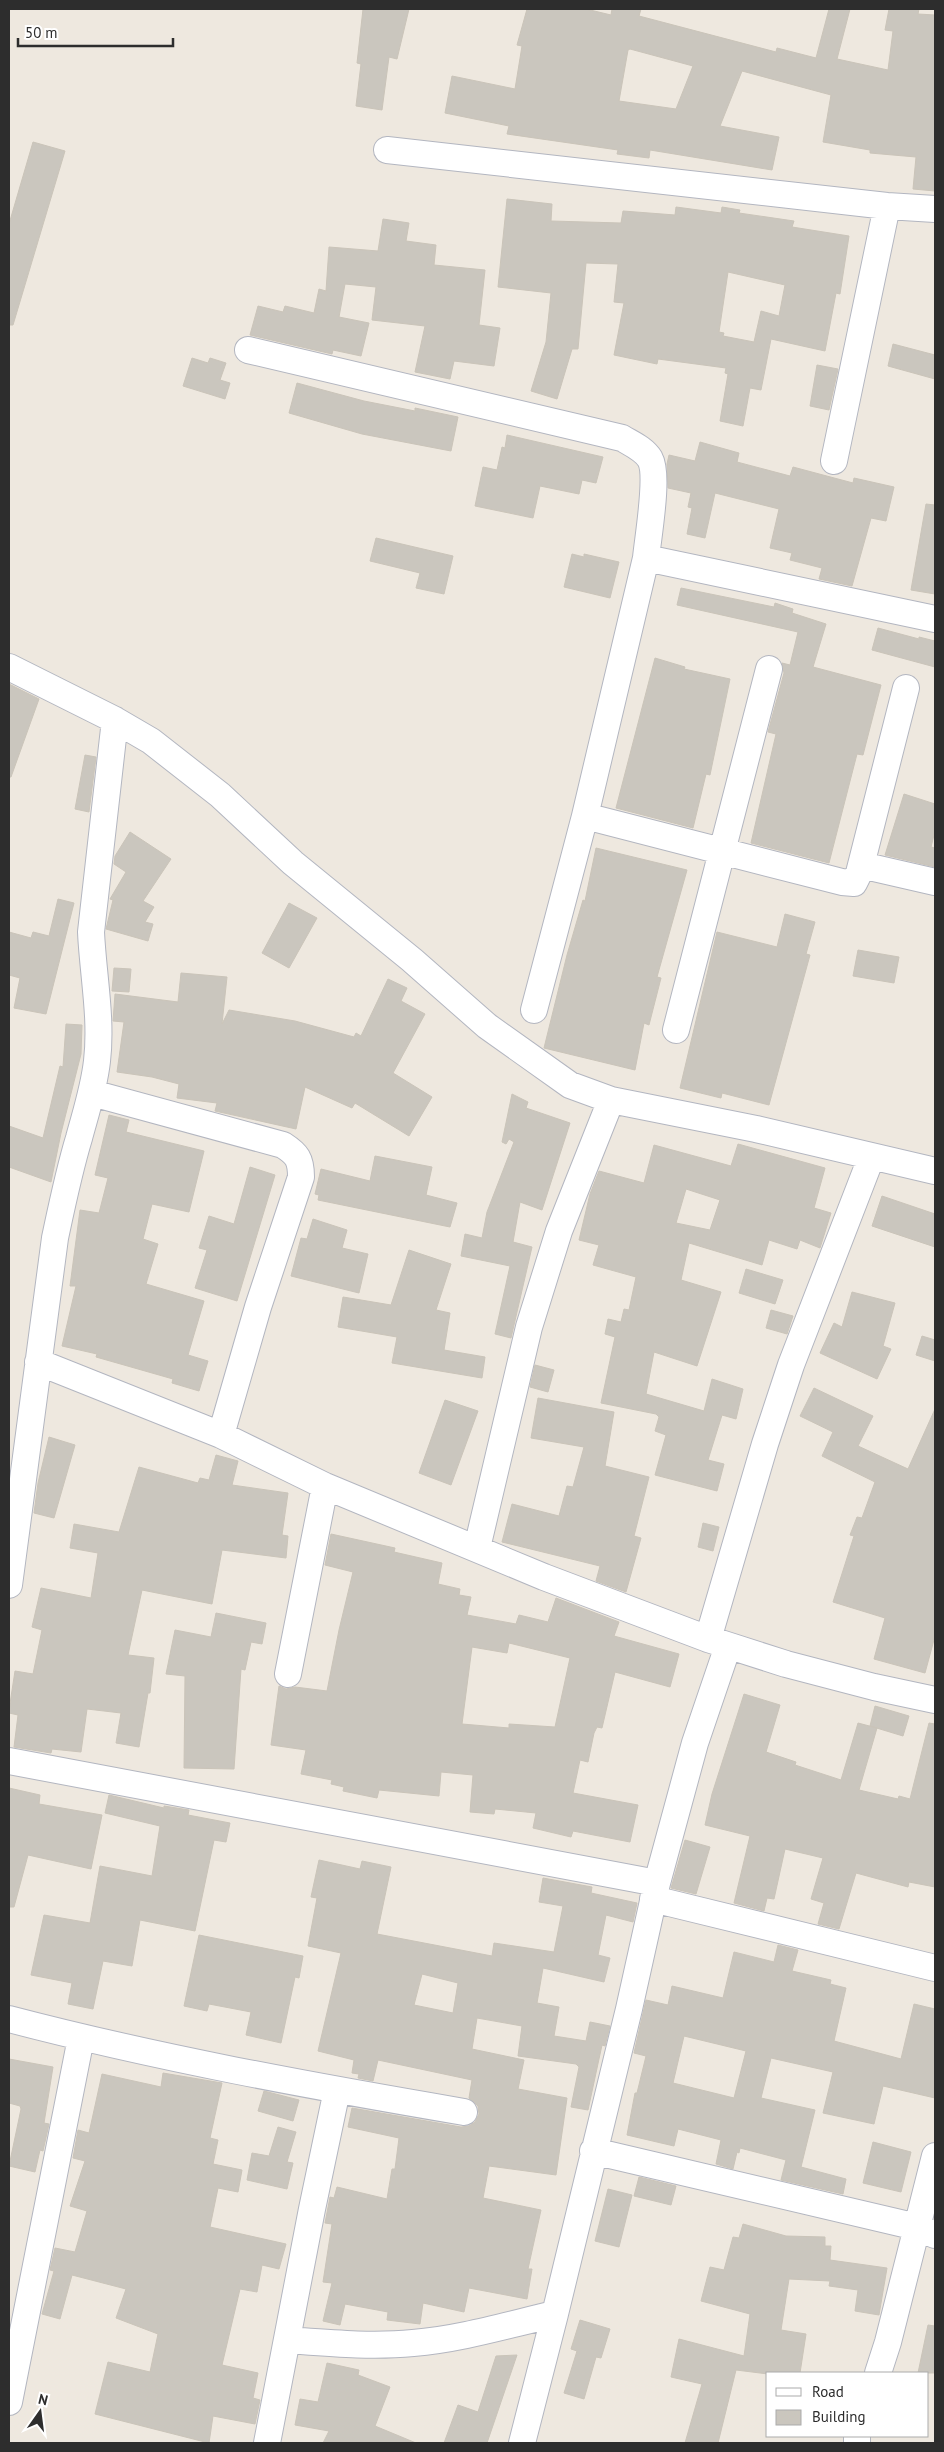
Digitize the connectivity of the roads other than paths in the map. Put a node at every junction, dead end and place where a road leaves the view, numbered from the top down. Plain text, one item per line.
1 (386, 150) dead end
2 (888, 206) junction
3 (935, 210) edge
4 (248, 350) dead end
5 (834, 461) dead end
6 (646, 558) junction
7 (935, 619) edge
8 (9, 667) edge
9 (769, 669) dead end
10 (906, 688) dead end
11 (115, 720) junction
12 (585, 816) junction
13 (723, 853) junction
14 (861, 865) junction
15 (935, 882) edge
16 (534, 1010) dead end
17 (676, 1030) dead end
18 (92, 1093) junction
19 (611, 1100) junction
20 (870, 1158) junction
21 (935, 1171) edge
22 (38, 1362) junction
23 (221, 1435) junction
24 (325, 1486) junction
25 (477, 1548) junction
26 (9, 1585) edge
27 (718, 1642) junction
28 (288, 1674) dead end
29 (935, 1700) edge
30 (9, 1761) edge
31 (655, 1891) junction
32 (935, 1968) edge
33 (9, 2019) edge
34 (81, 2038) junction
35 (337, 2090) junction
36 (464, 2112) dead end
37 (593, 2151) junction
38 (935, 2156) edge
39 (926, 2231) edge
40 (554, 2314) junction
41 (287, 2340) junction
42 (878, 2372) edge
43 (9, 2402) edge
44 (267, 2443) edge
45 (522, 2443) edge

1 - 2 street
2 - 3 street
2 - 5 street
4 - 6 street
6 - 7 street
6 - 12 street
8 - 11 street
9 - 13 street
10 - 14 street
11 - 18 street
11 - 19 street
12 - 13 street
12 - 16 street
13 - 14 street
13 - 17 street
14 - 15 street
18 - 22 street
18 - 23 street
19 - 20 street
19 - 25 street
20 - 21 street
20 - 27 street
22 - 23 street
22 - 26 street
23 - 24 street
24 - 25 street
24 - 28 street
25 - 27 street
27 - 29 street
27 - 31 street
30 - 31 street
31 - 32 street
31 - 37 street
33 - 34 street
34 - 35 street
34 - 43 street
35 - 36 street
35 - 41 street
37 - 39 street
37 - 40 street
38 - 39 street
39 - 42 street
40 - 41 street
40 - 45 street
41 - 44 street

